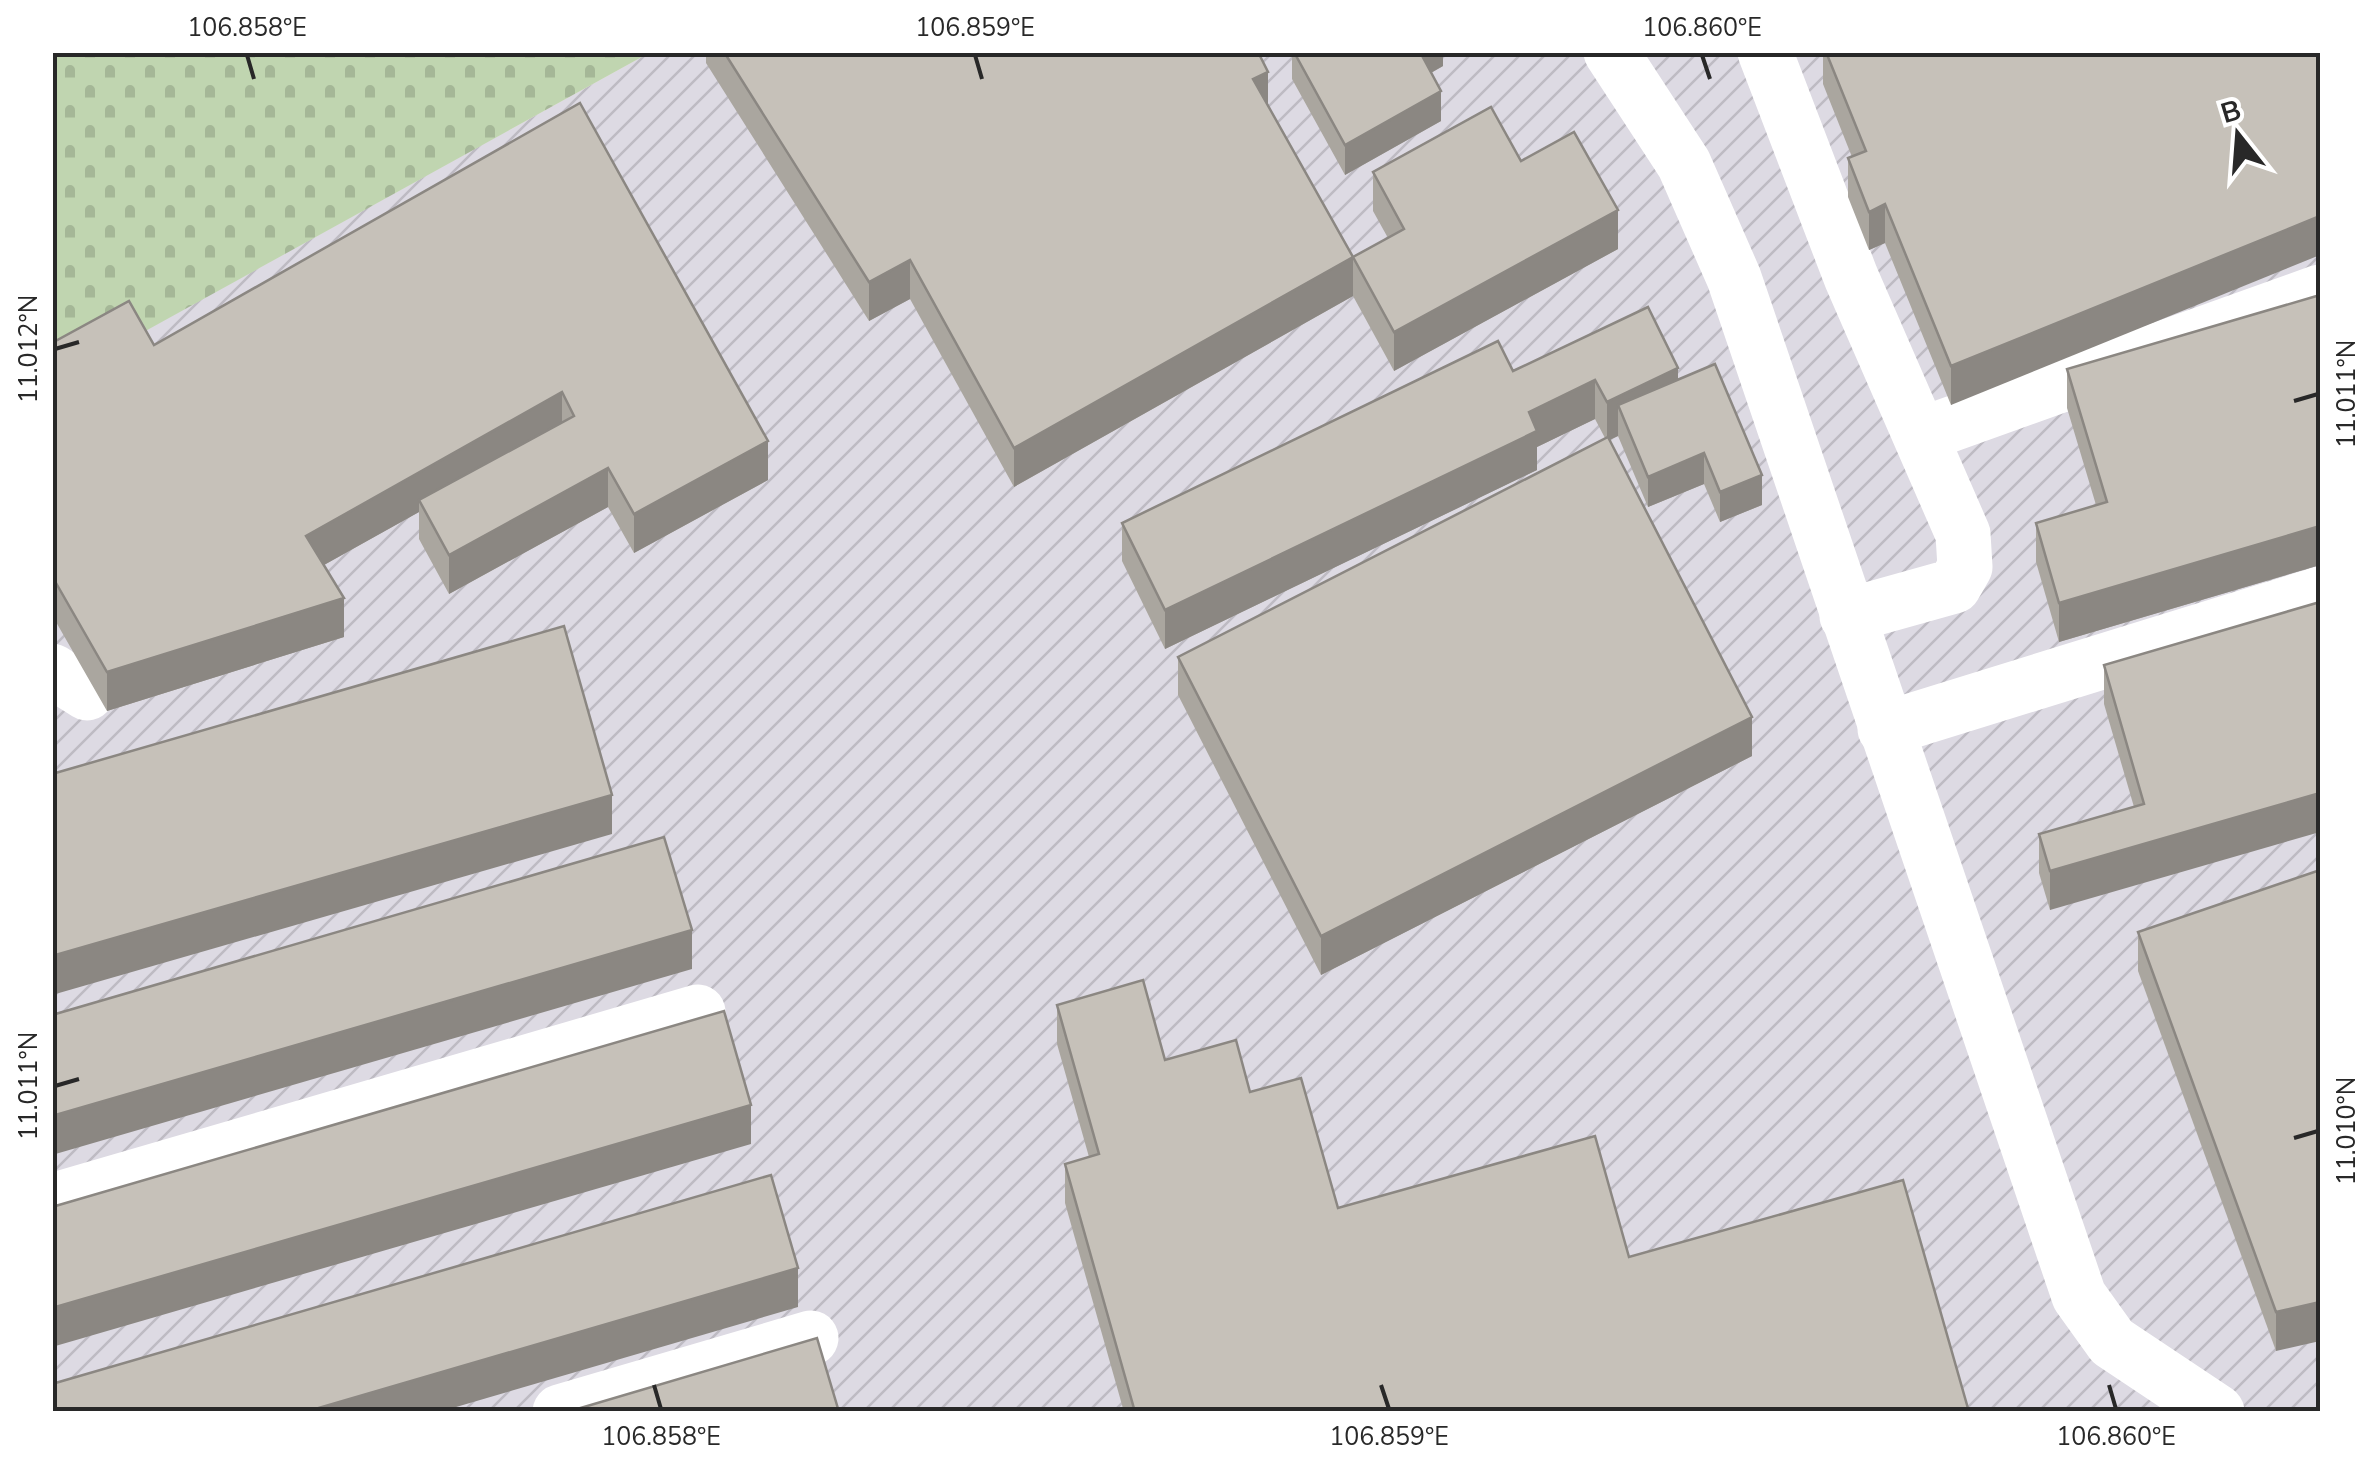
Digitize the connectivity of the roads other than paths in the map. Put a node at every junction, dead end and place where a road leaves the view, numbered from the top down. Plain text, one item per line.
1 (1612, 52) edge
2 (1782, 58) edge
3 (2320, 292) edge
4 (1921, 435) junction
5 (2320, 594) edge
6 (1847, 616) junction
7 (1885, 729) junction
8 (698, 1012) dead end
9 (52, 1201) edge
10 (811, 1338) edge
11 (560, 1412) edge
12 (2218, 1412) edge

1 - 6 street
2 - 4 street
3 - 4 street
4 - 6 street
5 - 7 street
6 - 7 street
7 - 12 street
8 - 9 street
10 - 11 street

